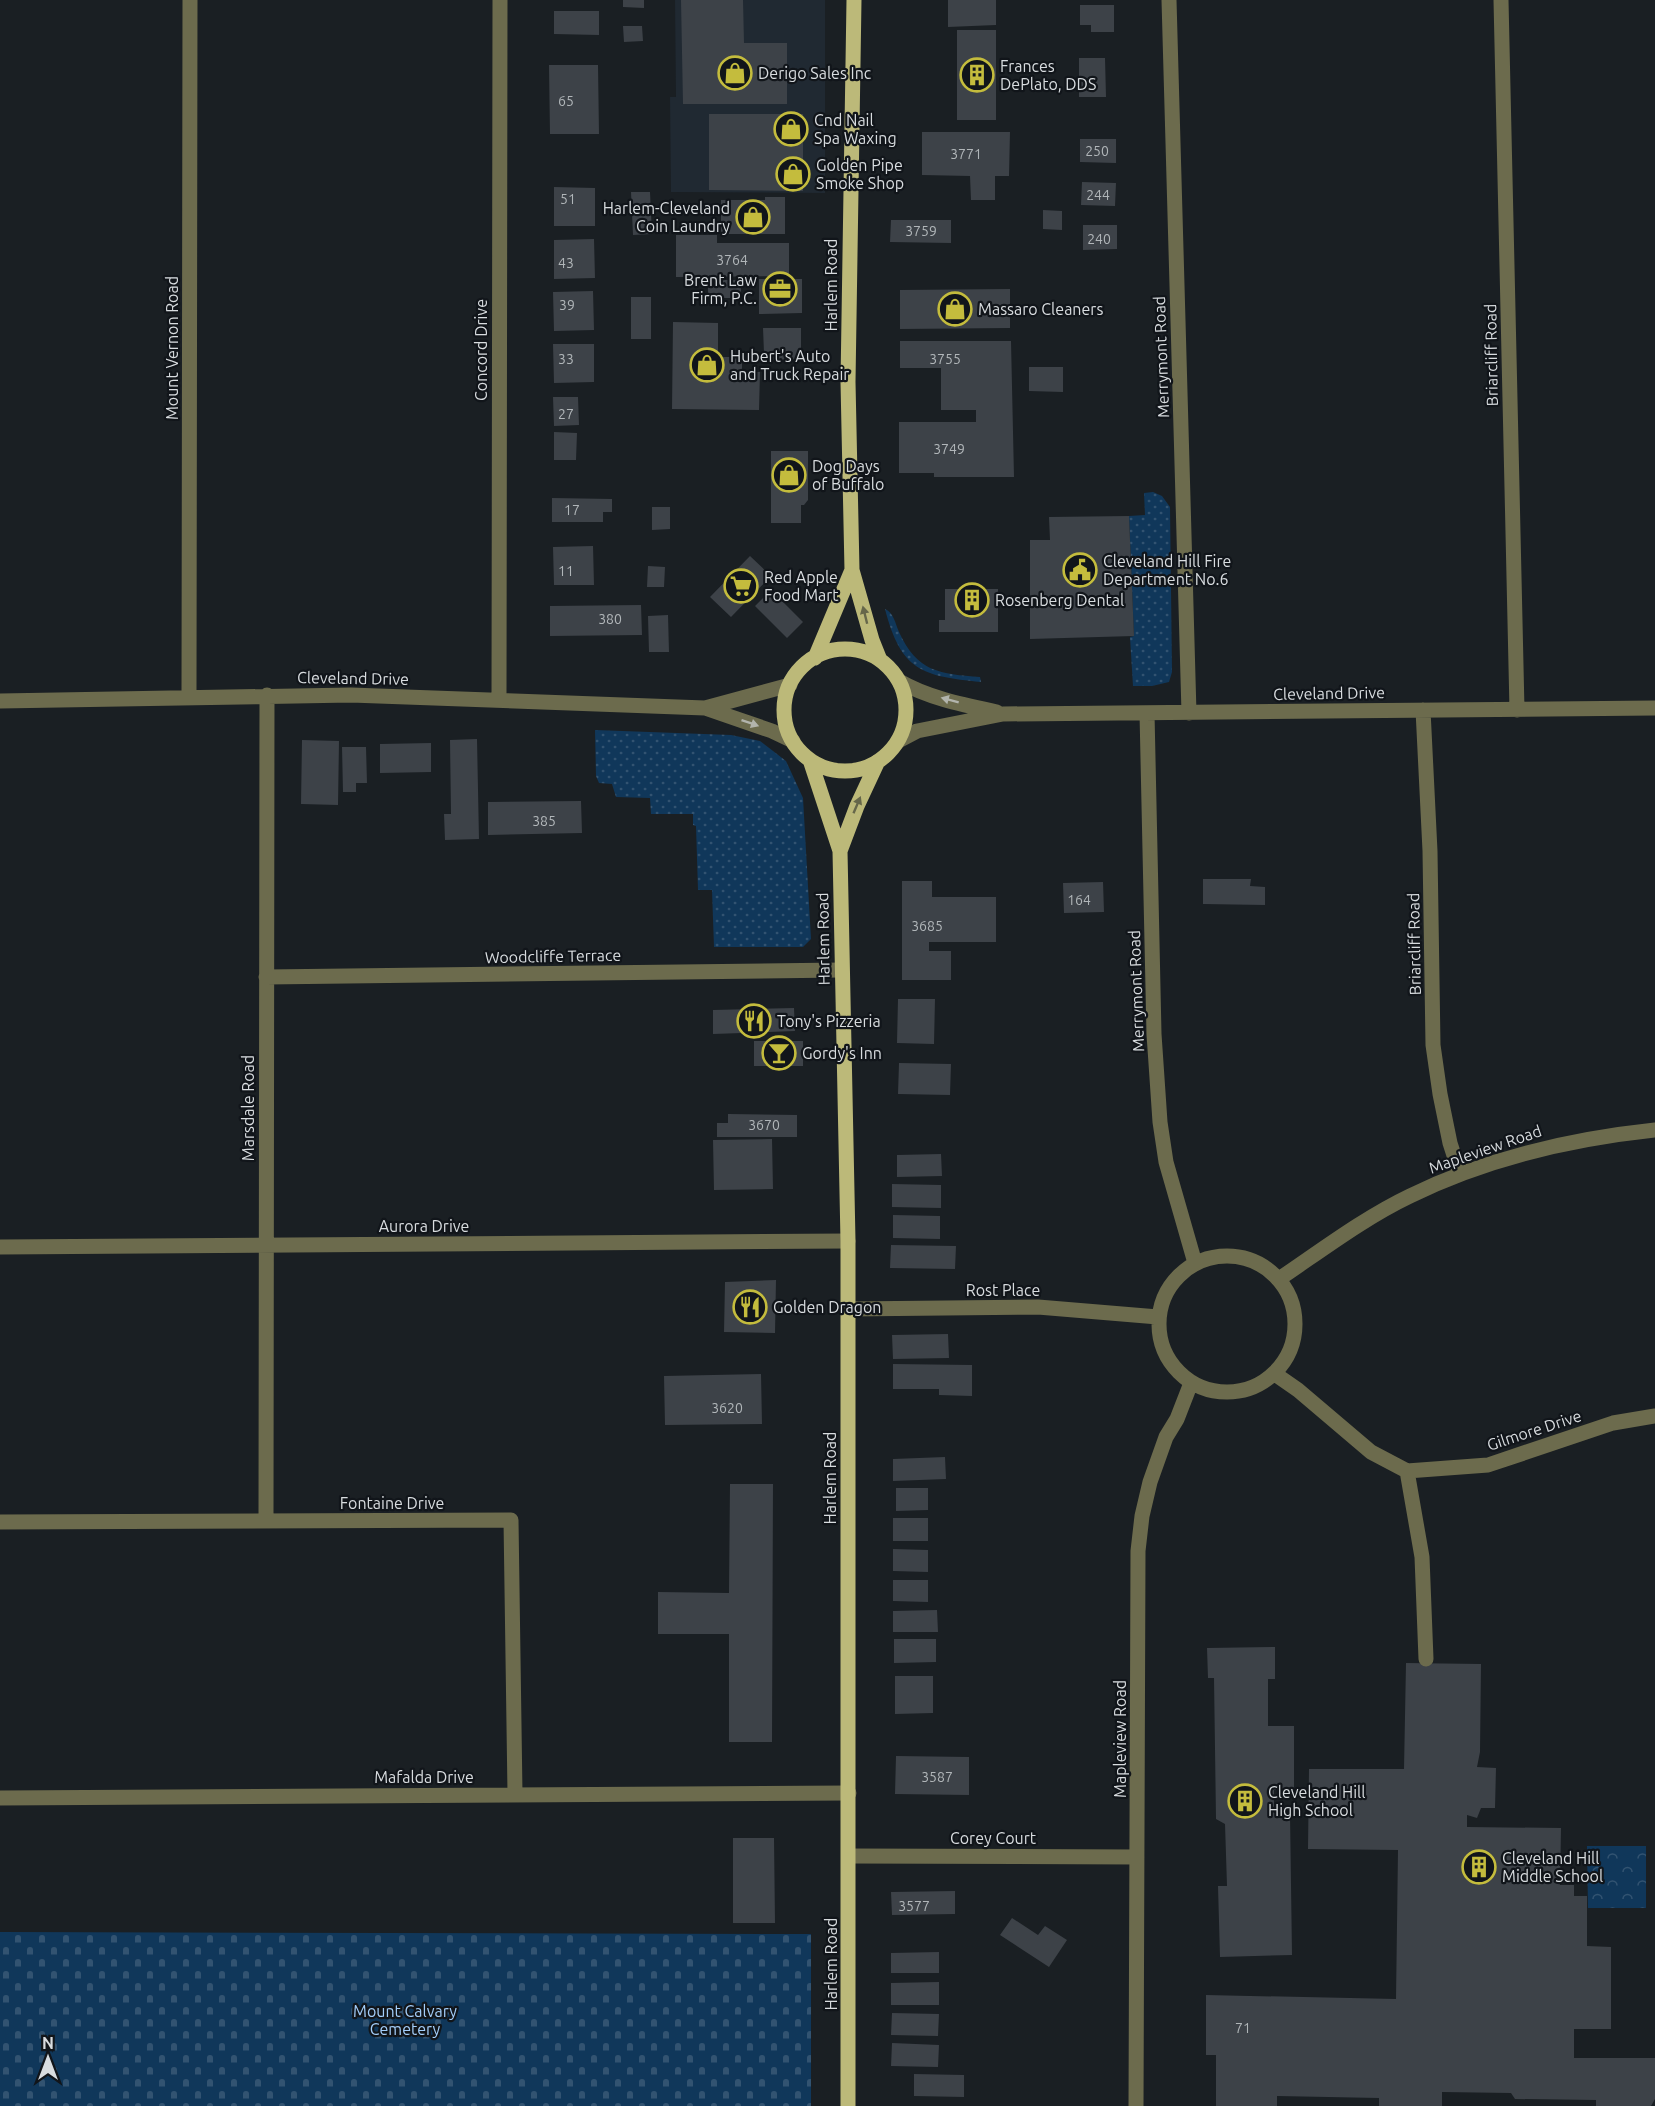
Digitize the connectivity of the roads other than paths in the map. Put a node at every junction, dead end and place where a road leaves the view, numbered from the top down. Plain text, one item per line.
1 (190, 0) edge
2 (500, 0) edge
3 (854, 0) edge
4 (1169, 0) edge
5 (1501, 0) edge
6 (852, 570) junction
7 (814, 658) junction
8 (880, 660) junction
9 (899, 681) junction
10 (790, 685) junction
11 (267, 695) junction
12 (189, 696) junction
13 (499, 700) junction
14 (0, 701) edge
15 (705, 708) junction
16 (1655, 708) edge
17 (1423, 710) junction
18 (1517, 710) junction
19 (1147, 713) junction
20 (1189, 713) junction
21 (1003, 714) junction
22 (793, 741) junction
23 (898, 741) junction
24 (810, 760) junction
25 (878, 761) junction
26 (840, 851) junction
27 (841, 970) junction
28 (266, 978) junction
29 (1655, 1130) edge
30 (1460, 1173) junction
31 (848, 1241) junction
32 (266, 1245) junction
33 (0, 1246) edge
34 (1195, 1263) junction
35 (1279, 1280) junction
36 (848, 1309) junction
37 (1158, 1317) junction
38 (1275, 1374) junction
39 (1191, 1383) junction
40 (1655, 1416) edge
41 (1407, 1471) junction
42 (266, 1521) junction
43 (0, 1522) edge
44 (1426, 1659) dead end
45 (849, 1793) junction
46 (515, 1794) junction
47 (0, 1798) edge
48 (849, 1856) junction
49 (1137, 1857) junction
50 (848, 2106) edge
51 (1136, 2106) edge

1 - 12 street, Mount Vernon Road
2 - 13 street, Concord Drive
3 - 6 main road, Harlem Road
4 - 20 street, Merrymont Road
5 - 18 street, Briarcliff Road
6 - 7 main road, Harlem Road
8 -> 6 main road, Harlem Road
7 - 8 main road
7 - 10 main road
8 - 9 main road
21 -> 9 street, Cleveland Drive
9 - 23 main road
10 - 15 street, Cleveland Drive
10 - 22 main road
11 - 12 street, Cleveland Drive
11 - 13 street, Cleveland Drive
11 - 28 street, Marsdale Road
12 - 14 street, Cleveland Drive
13 - 15 street, Cleveland Drive
15 -> 22 street, Cleveland Drive
16 - 18 street, Cleveland Drive
17 - 18 street, Cleveland Drive
17 - 20 street, Cleveland Drive
17 - 30 street, Briarcliff Road
19 - 20 street, Cleveland Drive
19 - 21 street, Cleveland Drive
19 - 34 street, Merrymont Road
21 - 23 street, Cleveland Drive
22 - 24 main road
23 - 25 main road
24 - 25 main road
24 - 26 main road, Harlem Road
26 -> 25 main road, Harlem Road
26 - 27 main road, Harlem Road
27 - 28 street, Woodcliffe Terrace
27 - 31 main road, Harlem Road
28 - 32 street, Marsdale Road
29 - 30 street, Mapleview Road
30 - 35 street, Mapleview Road
31 - 32 street, Aurora Drive
31 - 36 main road, Harlem Road
32 - 33 street, Aurora Drive
32 - 42 street, Marsdale Road
34 - 35 street
34 - 37 street
35 - 38 street
36 - 37 street, Rost Place
36 - 45 main road, Harlem Road
37 - 39 street
38 - 39 street
38 - 41 street
39 - 49 street, Mapleview Road
40 - 41 street, Gilmore Drive
41 - 44 street
42 - 43 street, Fontaine Drive
42 - 46 street, Fontaine Drive
45 - 46 street, Mafalda Drive
45 - 48 main road, Harlem Road
46 - 47 street, Mafalda Drive
48 - 49 street, Corey Court
48 - 50 main road, Harlem Road
49 - 51 street, Mapleview Road

